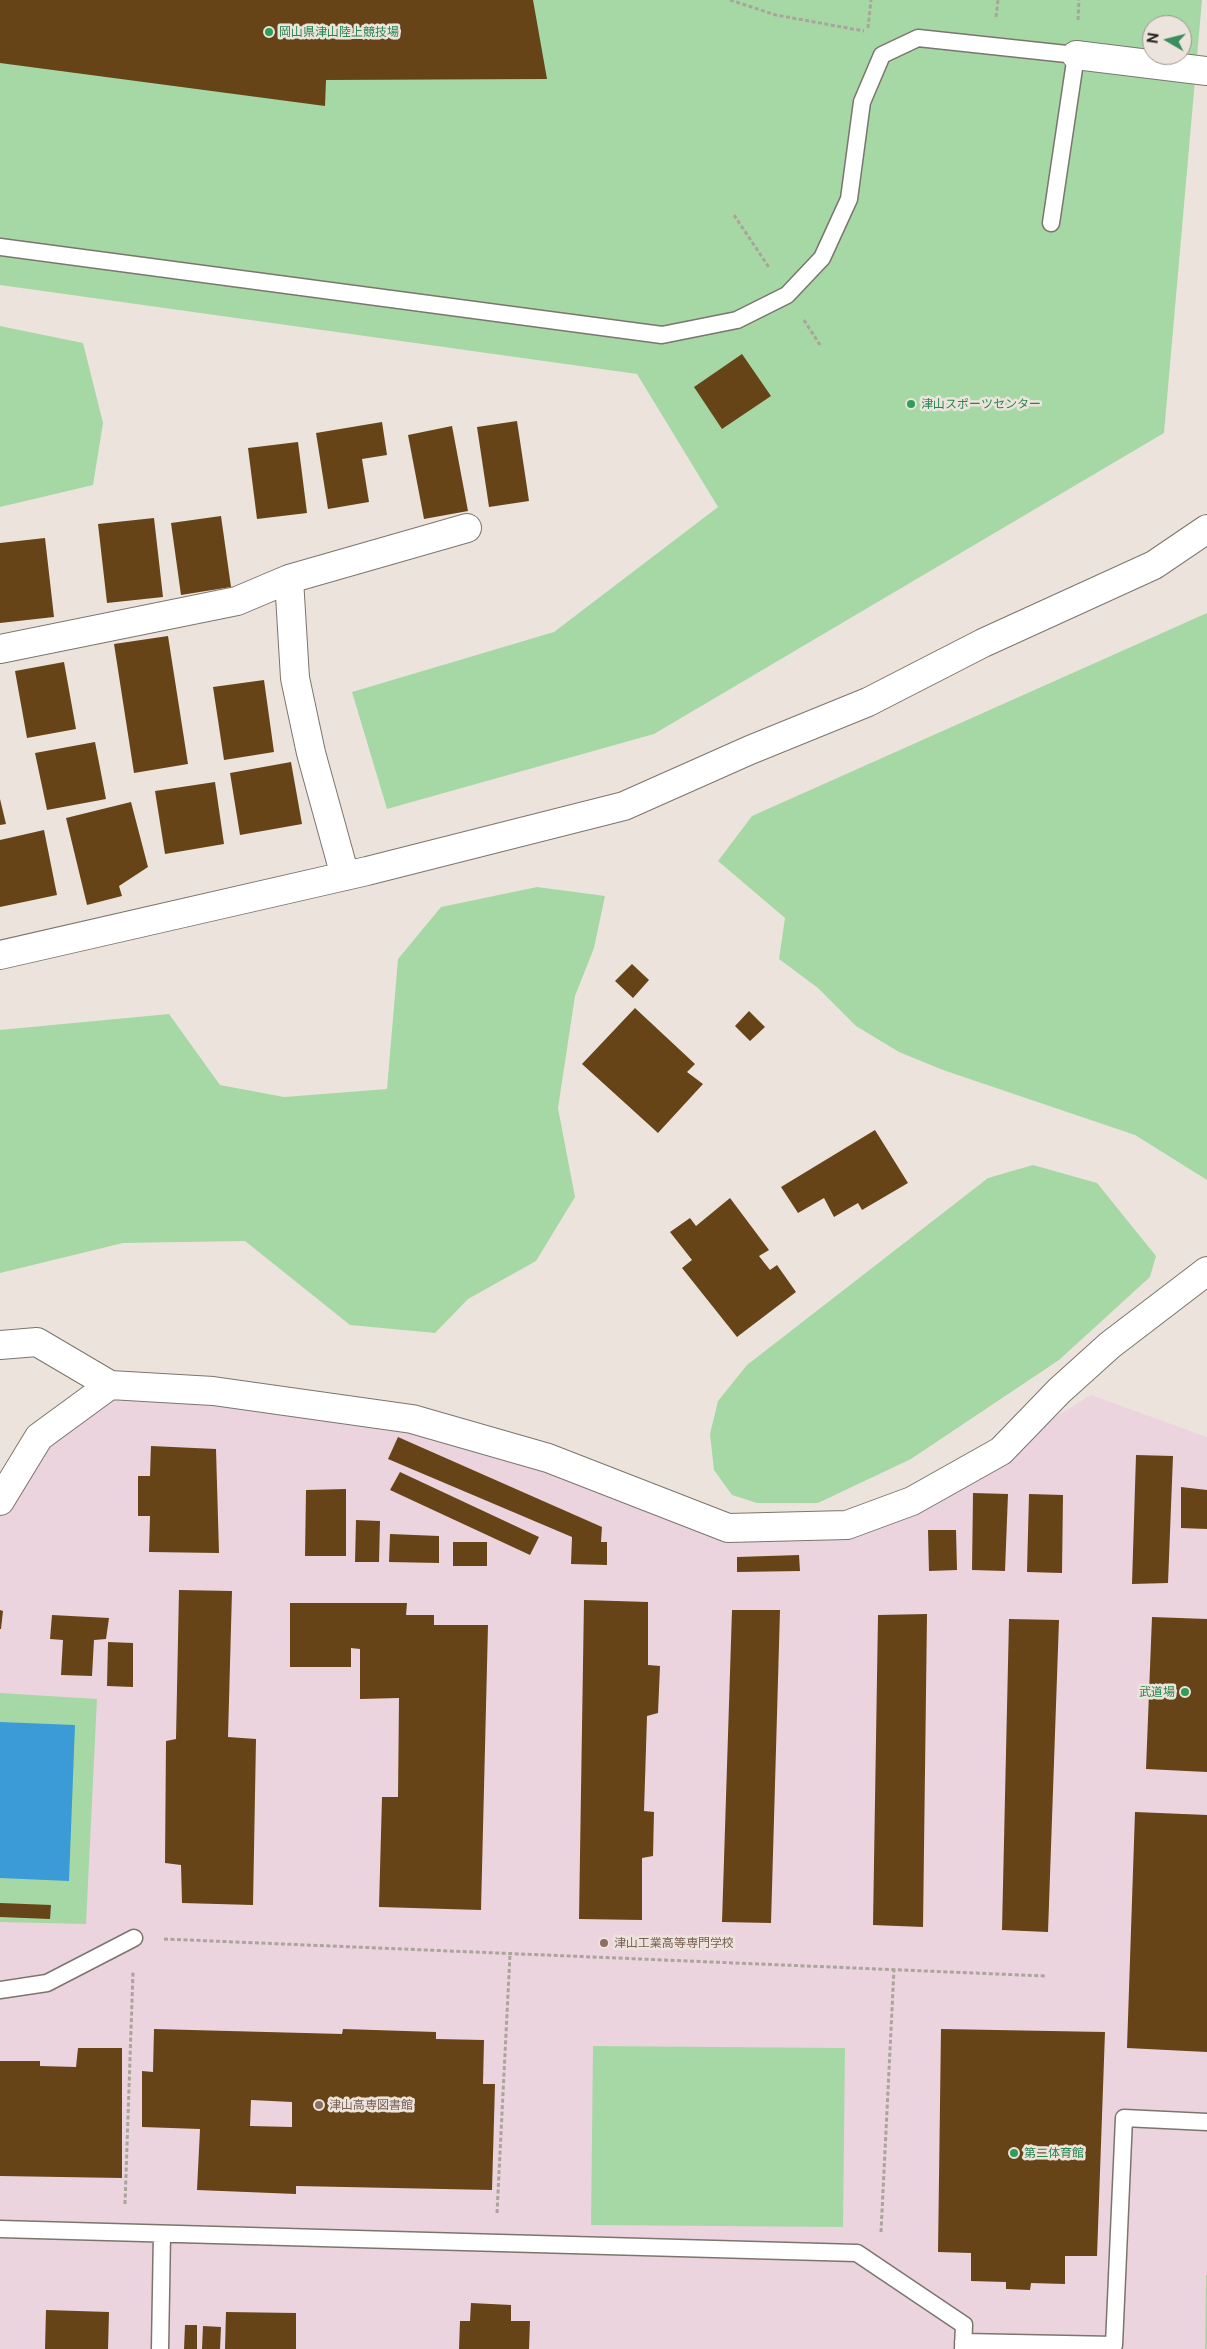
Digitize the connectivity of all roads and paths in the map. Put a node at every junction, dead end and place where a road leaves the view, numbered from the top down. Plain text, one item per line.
1 (730, 0) edge
2 (868, 32) dead end
3 (1076, 55) junction
4 (1207, 71) edge
5 (734, 215) dead end
6 (1052, 223) dead end
7 (0, 247) edge
8 (788, 295) junction
9 (467, 528) dead end
10 (1207, 529) edge
11 (289, 579) junction
12 (0, 649) edge
13 (345, 876) junction
14 (0, 955) edge
15 (1207, 1271) edge
16 (0, 1345) edge
17 (110, 1385) junction
18 (0, 1501) edge
19 (134, 1938) junction
20 (510, 1954) junction
21 (894, 1970) junction
22 (1045, 1976) dead end
23 (0, 1990) edge
24 (1207, 2122) edge
25 (0, 2229) edge
26 (124, 2233) junction
27 (162, 2234) junction
28 (496, 2243) junction
29 (879, 2268) junction
30 (963, 2346) edge
31 (160, 2349) edge

1 - 2 path
3 - 4 street
3 - 6 lane
3 - 8 lane
5 - 8 path
7 - 8 lane
9 - 11 street
10 - 13 street
11 - 12 street
11 - 13 street
13 - 14 street
15 - 17 street
16 - 17 street
17 - 18 street
19 - 20 path
19 - 23 lane
19 - 26 path
20 - 21 path
20 - 28 path
21 - 22 path
21 - 29 path
24 - 30 lane
25 - 26 lane
26 - 27 lane
27 - 28 lane
27 - 31 lane
28 - 29 lane
29 - 30 lane

